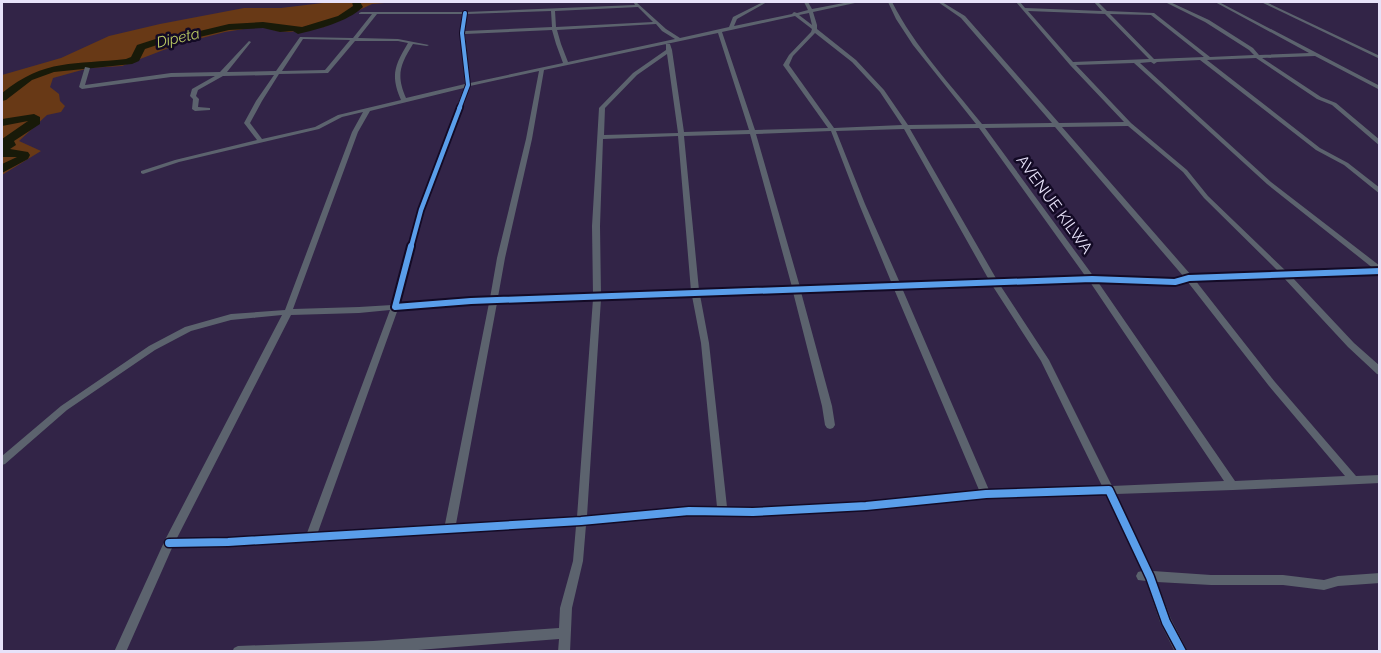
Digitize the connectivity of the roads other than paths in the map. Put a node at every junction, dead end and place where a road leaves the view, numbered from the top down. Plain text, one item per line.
1 (552, 2) edge
2 (765, 2) edge
3 (806, 2) edge
4 (853, 2) edge
5 (890, 2) edge
6 (940, 2) edge
7 (1018, 2) edge
8 (1096, 2) edge
9 (1167, 2) edge
10 (1217, 2) edge
11 (1263, 2) edge
12 (637, 4) edge
13 (1024, 9) junction
14 (553, 10) junction
15 (811, 10) junction
16 (1105, 11) junction
17 (465, 13) junction
18 (794, 13) junction
19 (361, 14) dead end
20 (376, 14) junction
21 (657, 23) junction
22 (554, 28) junction
23 (731, 28) junction
24 (719, 30) junction
25 (815, 30) junction
26 (462, 33) junction
27 (354, 39) junction
28 (679, 39) junction
29 (249, 42) dead end
30 (411, 43) junction
31 (427, 45) dead end
32 (668, 46) junction
33 (1315, 54) junction
34 (1261, 57) junction
35 (1380, 58) edge
36 (1202, 59) junction
37 (1210, 59) junction
38 (1154, 62) junction
39 (566, 63) junction
40 (1137, 63) junction
41 (1072, 64) junction
42 (87, 68) dead end
43 (542, 69) junction
44 (225, 72) junction
45 (279, 73) junction
46 (468, 85) junction
47 (1380, 88) edge
48 (404, 100) junction
49 (208, 109) dead end
50 (367, 110) junction
51 (1129, 124) junction
52 (980, 125) junction
53 (1056, 125) junction
54 (906, 127) junction
55 (833, 130) junction
56 (754, 133) junction
57 (681, 135) junction
58 (602, 137) junction
59 (260, 141) junction
60 (1380, 144) edge
61 (143, 172) dead end
62 (1380, 192) edge
63 (1380, 271) edge
64 (1284, 273) junction
65 (1189, 278) junction
66 (1092, 279) junction
67 (994, 282) junction
68 (898, 286) junction
69 (797, 290) junction
70 (696, 294) junction
71 (596, 298) junction
72 (494, 300) junction
73 (395, 307) junction
74 (288, 312) junction
75 (1380, 372) edge
76 (830, 425) dead end
77 (2, 461) edge
78 (1380, 479) edge
79 (1354, 480) junction
80 (1233, 486) junction
81 (1109, 490) junction
82 (986, 494) junction
83 (722, 510) junction
84 (581, 521) junction
85 (450, 528) junction
86 (311, 536) junction
87 (169, 543) junction
88 (1146, 577) junction
89 (1380, 578) edge
90 (565, 633) junction
91 (120, 651) edge
92 (238, 651) edge
93 (564, 651) edge
94 (1182, 651) edge

1 - 14 street
2 - 23 street
3 - 15 street
4 - 15 street
5 - 52 street, AVENUE KILWA
6 - 53 street
7 - 13 street
8 - 16 street
9 - 34 street
10 - 33 street
11 - 35 street
12 - 14 street
12 - 21 street
13 - 16 street
13 - 41 street
14 - 17 street
14 - 22 street
15 - 18 street
15 - 25 street
16 - 37 street
16 - 38 street
17 - 20 street
17 - 26 street
18 - 23 street
18 - 25 street
19 - 20 street
20 - 27 street
21 - 22 street
21 - 28 street
22 - 26 street
22 - 39 street
23 - 24 street
24 - 28 street
24 - 56 street
25 - 54 street
25 - 55 street
26 - 46 street
27 - 30 street
27 - 45 street
27 - 45 street
28 - 32 street
29 - 44 street
30 - 31 street
30 - 48 street
32 - 39 street
32 - 57 street
32 - 58 street
33 - 34 street
33 - 47 street
34 - 37 street
34 - 60 street
36 - 37 street
36 - 38 street
36 - 62 street
38 - 40 street
39 - 43 street
40 - 41 street
40 - 63 street
41 - 51 street
42 - 44 street
43 - 46 street
43 - 72 street
44 - 45 street
44 - 49 street
45 - 59 street
46 - 48 street
46 - 73 street
48 - 50 street
50 - 59 street
50 - 74 street
51 - 53 street
51 - 64 street
52 - 53 street
52 - 54 street
52 - 66 street, AVENUE KILWA
53 - 65 street
54 - 55 street
54 - 67 street
55 - 56 street
55 - 68 street
56 - 57 street
56 - 69 street
57 - 58 street
57 - 70 street
58 - 71 street
59 - 61 street
63 - 64 street
64 - 65 street
64 - 75 street
65 - 66 street
65 - 79 street
66 - 67 street
66 - 80 street, AVENUE KILWA
67 - 68 street
67 - 81 street
68 - 69 street
68 - 82 street
69 - 70 street
69 - 76 street
70 - 71 street
70 - 83 street
71 - 72 street
71 - 84 street
72 - 73 street
72 - 85 street
73 - 74 street
73 - 86 street
74 - 77 street
74 - 87 street
78 - 79 street
79 - 80 street
80 - 81 street
81 - 82 street
81 - 88 street
82 - 83 street
83 - 84 street
84 - 85 street
84 - 90 street
85 - 86 street
86 - 87 street
87 - 91 street
88 - 89 street
88 - 94 street
90 - 92 street
90 - 93 street

